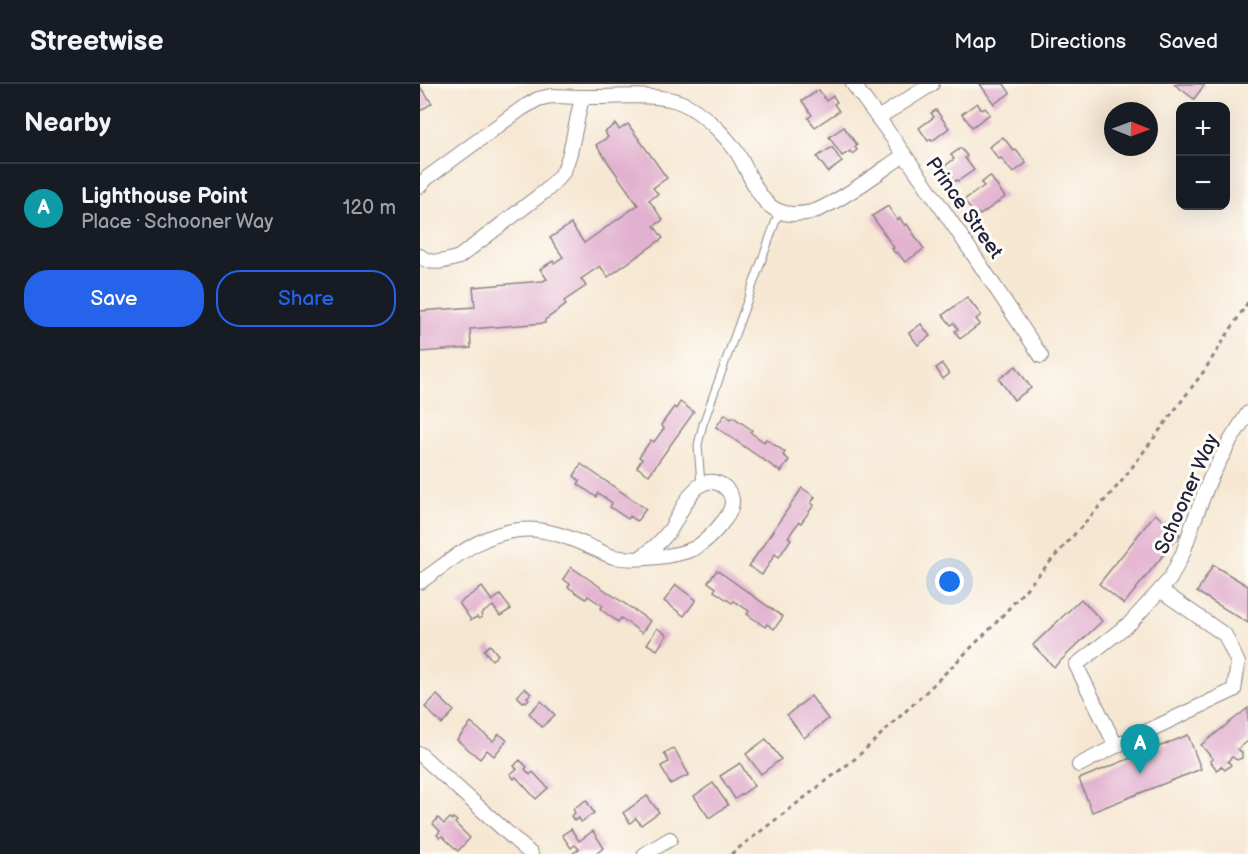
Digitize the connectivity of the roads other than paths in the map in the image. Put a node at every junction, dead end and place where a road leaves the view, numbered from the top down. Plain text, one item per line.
1 (853, 84) edge
2 (932, 84) edge
3 (582, 97) junction
4 (878, 118) junction
5 (904, 155) junction
6 (420, 186) edge
7 (779, 212) junction
8 (420, 256) edge
9 (1041, 356) dead end
10 (1248, 413) edge
11 (701, 484) junction
12 (640, 558) junction
13 (420, 582) edge
14 (1160, 590) junction
15 (1116, 746) junction
16 (420, 754) edge
17 (1079, 765) dead end
18 (670, 838) dead end
19 (531, 854) edge
20 (645, 854) edge

1 - 4 street, Prince Street
2 - 4 street
3 - 6 street
3 - 7 street
3 - 8 street
4 - 5 street, Prince Street
5 - 7 street
5 - 9 street, Prince Street
7 - 11 lane
10 - 14 street, Schooner Way
11 - 12 street
11 - 12 street
12 - 13 street
14 - 15 street, Schooner Way
14 - 15 street
15 - 17 street
16 - 19 street
18 - 20 street

